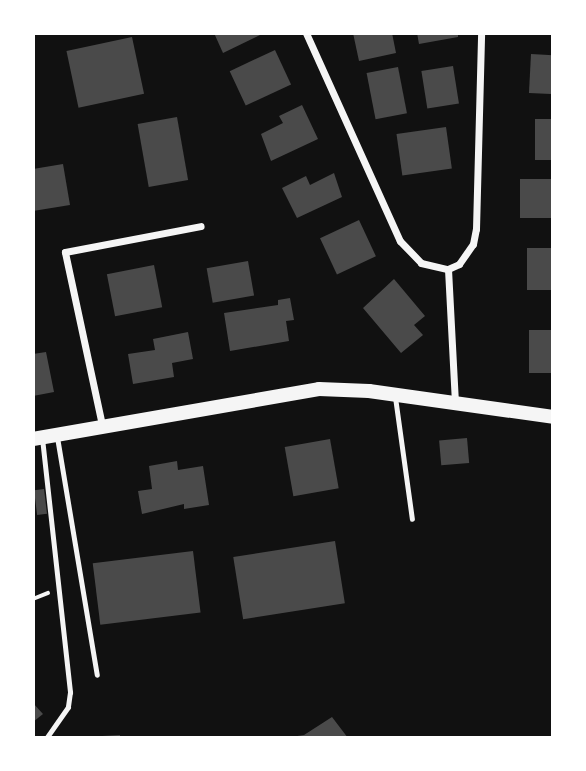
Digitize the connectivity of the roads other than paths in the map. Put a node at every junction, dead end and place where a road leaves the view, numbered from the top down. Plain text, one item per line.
1 (306, 33) edge
2 (481, 33) edge
3 (201, 226) dead end
4 (448, 269) junction
5 (394, 394) junction
6 (455, 402) junction
7 (553, 417) edge
8 (102, 425) junction
9 (57, 434) junction
10 (37, 438) edge
11 (412, 519) dead end
12 (97, 675) dead end
13 (46, 738) edge

1 - 4 street
2 - 4 street
3 - 8 street
4 - 6 street
5 - 6 main road
5 - 8 main road
5 - 11 lane
6 - 7 main road
8 - 9 main road
9 - 10 main road
9 - 12 lane
10 - 13 lane

